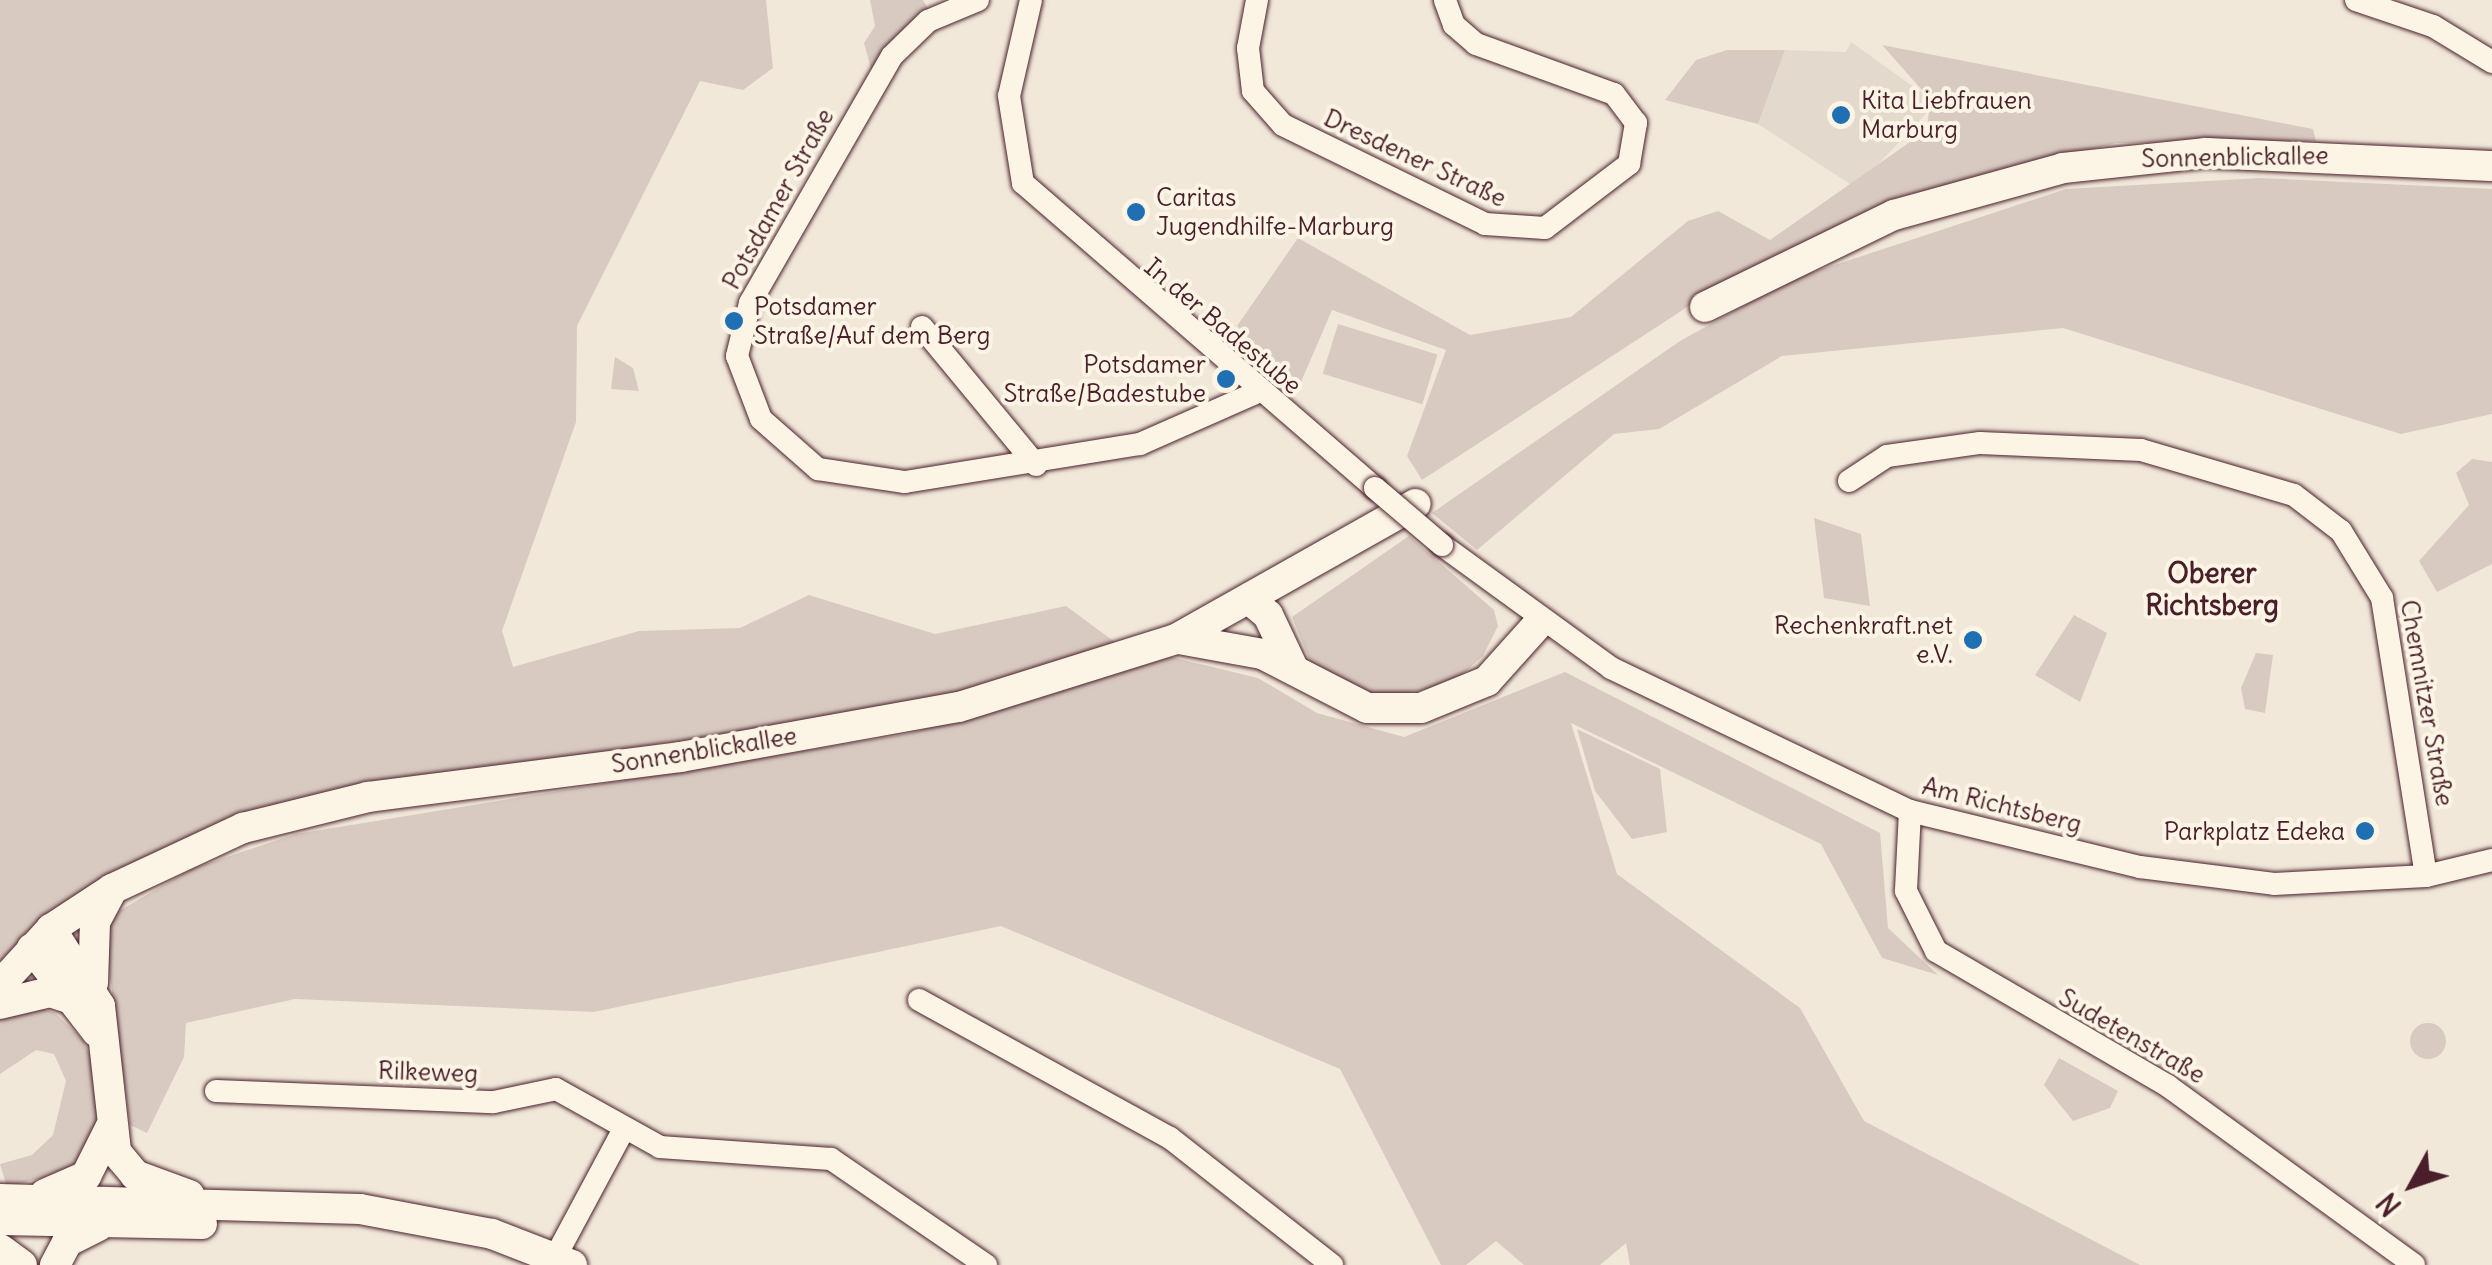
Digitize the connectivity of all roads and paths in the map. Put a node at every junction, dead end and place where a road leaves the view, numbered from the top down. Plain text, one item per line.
1 (978, 0) edge
2 (1256, 0) edge
3 (1445, 0) edge
4 (2356, 0) edge
5 (1028, 1) edge
6 (2488, 63) edge
7 (2486, 158) edge
8 (1705, 307) dead end
9 (922, 328) dead end
10 (1258, 392) junction
11 (1036, 465) junction
12 (1850, 481) dead end
13 (1416, 504) dead end
14 (1250, 600) junction
15 (1540, 622) junction
16 (1176, 639) junction
17 (1262, 654) junction
18 (1293, 668) junction
19 (1910, 812) junction
20 (2492, 860) edge
21 (2426, 876) junction
22 (112, 889) junction
23 (42, 938) junction
24 (0, 984) edge
25 (86, 992) junction
26 (920, 1000) dead end
27 (0, 1004) edge
28 (216, 1091) dead end
29 (110, 1128) junction
30 (623, 1132) junction
31 (222, 1205) junction
32 (2, 1206) edge
33 (98, 1226) junction
34 (0, 1248) edge
35 (560, 1262) edge
36 (22, 1265) edge
37 (56, 1265) edge
38 (521, 1265) edge
39 (986, 1265) edge
40 (1332, 1265) edge
41 (2414, 1265) edge

1 - 11 street, Potsdamer Straße
2 - 3 street, Dresdener Straße
4 - 6 street
5 - 10 street, In der Badestube
7 - 8 main road, Sonnenblickallee
9 - 11 street
10 - 11 street, Potsdamer Straße
10 - 15 street, In der Badestube, bridge
12 - 21 street, Chemnitzer Straße
13 - 14 main road, Sonnenblickallee
14 - 16 main road, Sonnenblickallee
14 - 17 main road
14 - 18 main road
15 - 18 main road
15 - 19 street, Am Richtsberg
16 - 17 main road
16 - 22 main road, Sonnenblickallee
17 - 18 main road
19 - 21 street, Am Richtsberg
19 - 41 street, Sudetenstraße
20 - 21 street, Am Richtsberg
22 - 23 main road, Sonnenblickallee
22 - 25 main road
23 - 24 main road, Sonnenblickallee
23 - 25 main road
25 - 27 main road
25 - 29 main road
26 - 40 street
28 - 30 street, Rilkeweg
29 - 31 main road
29 - 32 main road
30 - 35 street
30 - 39 street, Rilkeweg
31 - 32 main road
31 - 35 main road
32 - 33 main road
33 - 37 main road
33 - 38 main road
34 - 36 main road

